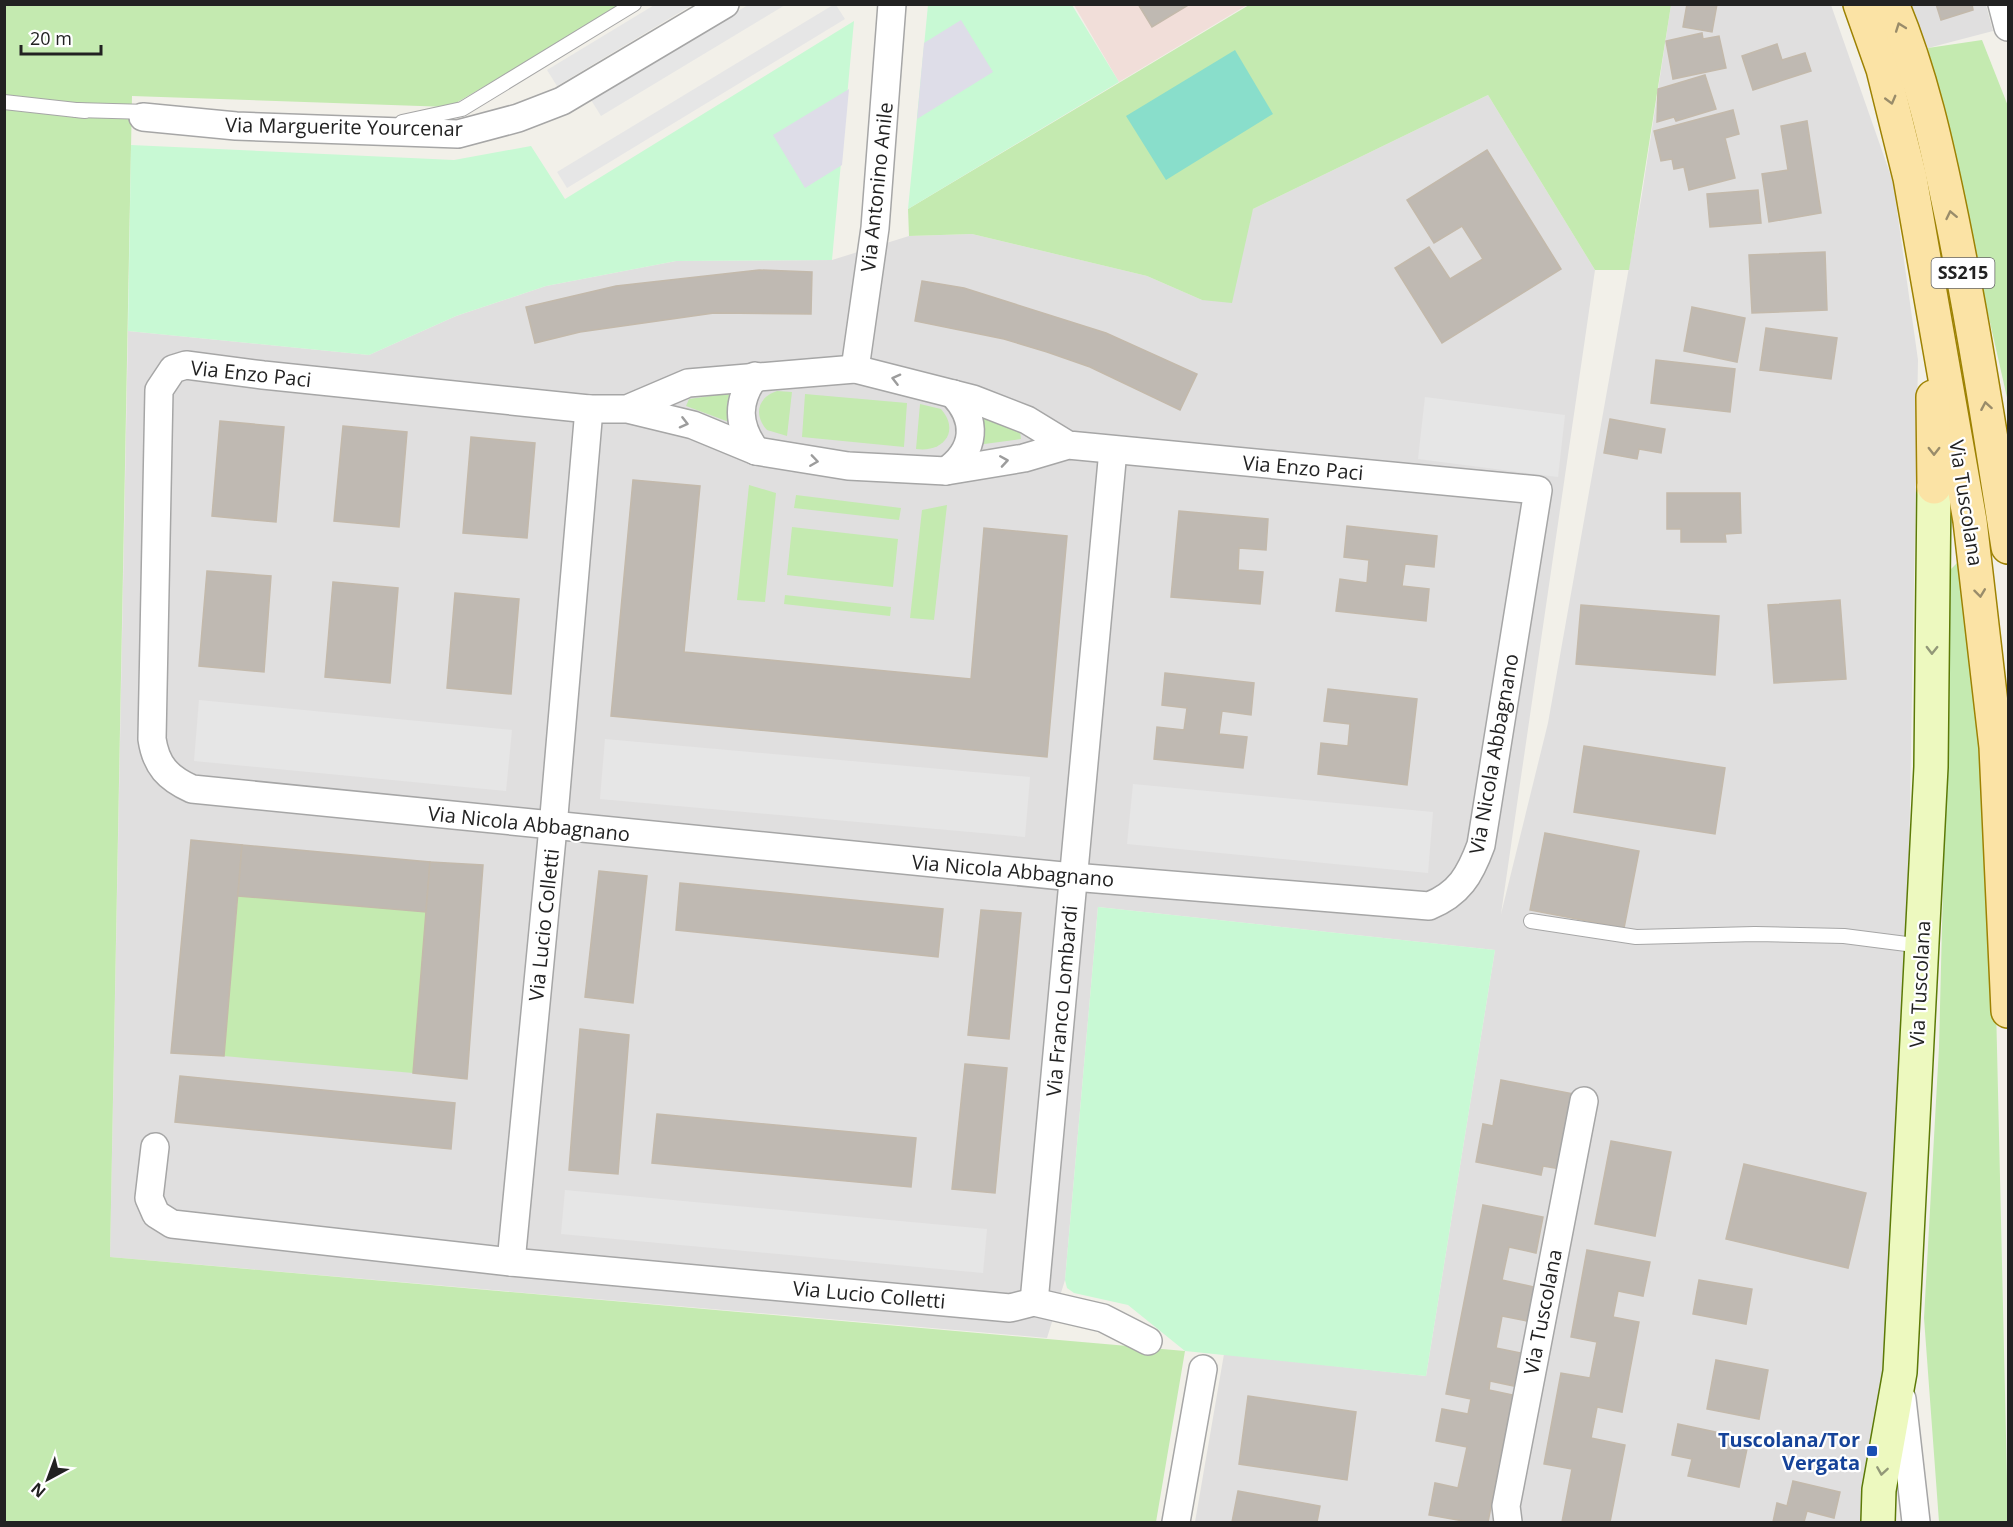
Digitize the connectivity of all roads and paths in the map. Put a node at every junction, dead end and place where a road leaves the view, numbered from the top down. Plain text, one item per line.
1 (634, 4) edge
2 (725, 4) edge
3 (892, 4) edge
4 (1860, 4) edge
5 (1892, 4) edge
6 (2002, 4) edge
7 (2008, 27) edge
8 (4, 102) edge
9 (76, 110) junction
10 (143, 117) joint
11 (1928, 287) junction
12 (855, 369) junction
13 (755, 376) junction
14 (953, 394) junction
15 (590, 409) junction
16 (627, 409) junction
17 (1068, 445) junction
18 (2001, 448) edge
19 (1113, 450) junction
20 (756, 451) junction
21 (946, 471) junction
22 (1934, 487) joint
23 (1538, 490) joint
24 (2008, 547) edge
25 (162, 770) joint
26 (553, 827) junction
27 (1073, 877) junction
28 (1531, 921) dead end
29 (1922, 946) junction
30 (2008, 1011) edge
31 (1584, 1101) dead end
32 (155, 1148) dead end
33 (511, 1262) junction
34 (1034, 1302) junction
35 (1148, 1341) dead end
36 (1203, 1370) dead end
37 (1900, 1372) junction
38 (1176, 1522) edge
39 (1508, 1522) edge
40 (1878, 1522) edge
41 (1916, 1522) edge

1 - 9 lane
2 - 10 street, Via Marguerite Yourcenar
3 - 12 street, Via Antonino Anile
4 -> 11 main road, Via Tuscolana / SS215
18 -> 5 main road, Via Tuscolana / SS215
6 - 7 street
8 - 9 lane, Via Marguerite Yourcenar
9 - 10 lane, Via Marguerite Yourcenar
11 -> 22 main road
11 -> 30 main road, Via Tuscolana / SS215
12 - 13 street, Via Enzo Paci
14 -> 12 street, Via Enzo Paci
13 - 16 street, Via Enzo Paci
13 - 20 street
14 - 17 street, Via Enzo Paci
14 - 21 street
15 - 16 street, Via Enzo Paci
15 - 25 street, Via Enzo Paci
15 - 26 street, Via Lucio Colletti
16 -> 20 street, Via Enzo Paci
17 - 19 street, Via Enzo Paci
21 -> 17 street, Via Enzo Paci
18 - 24 main road, Via Tuscolana / SS215
19 - 23 street, Via Enzo Paci
19 - 27 street, Via Franco Lombardi
20 -> 21 street, Via Enzo Paci
22 -> 29 street, Via Tuscolana
23 - 27 street, Via Nicola Abbagnano
25 - 26 street, Via Nicola Abbagnano
26 - 27 street, Via Nicola Abbagnano
26 - 33 street, Via Lucio Colletti
27 - 34 street, Via Franco Lombardi
28 - 29 lane
29 - 37 street, Via Tuscolana
31 - 39 street, Via Tuscolana
32 - 33 street, Via Lucio Colletti
33 - 34 street, Via Lucio Colletti
34 - 35 street, Via Lucio Colletti
36 - 38 street
37 -> 40 street, Via Tuscolana
37 - 41 street, Via Tuscolana

